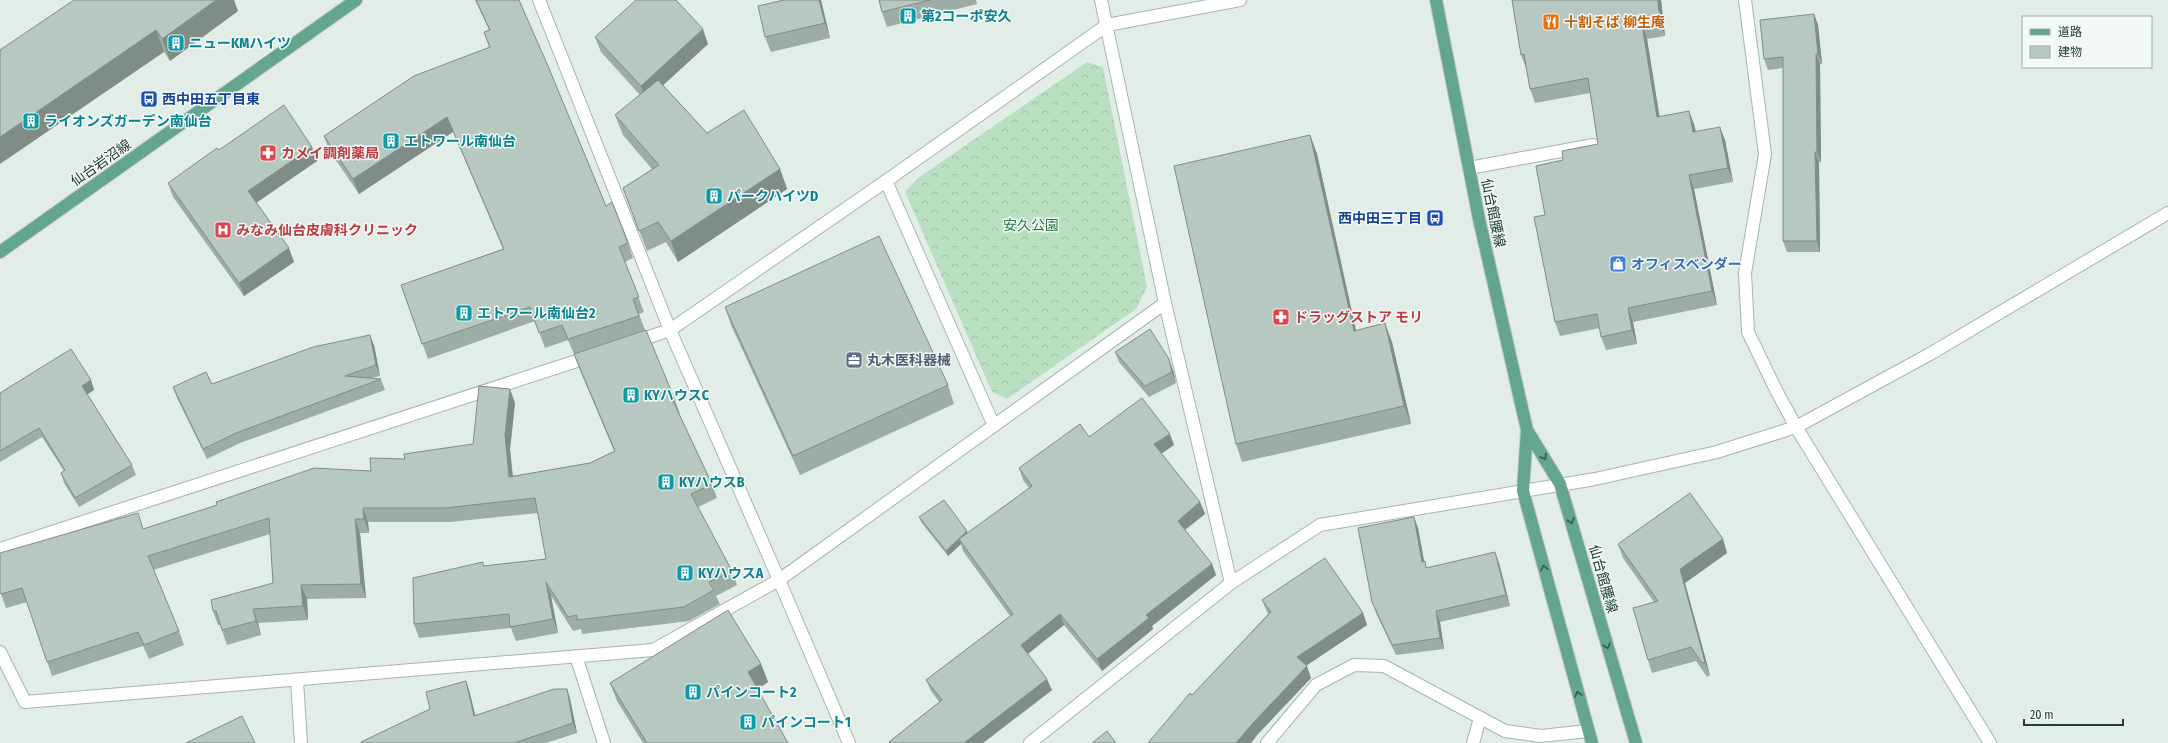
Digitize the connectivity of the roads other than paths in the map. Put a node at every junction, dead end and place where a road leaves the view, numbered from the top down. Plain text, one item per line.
1 (356, 0) edge
2 (539, 0) edge
3 (1101, 0) edge
4 (1240, 0) edge
5 (1436, 0) edge
6 (1744, 0) edge
7 (1107, 25) junction
8 (1593, 145) edge
9 (1469, 168) junction
10 (886, 181) junction
11 (2168, 213) edge
12 (0, 252) edge
13 (1165, 303) junction
14 (670, 330) junction
15 (625, 345) edge
16 (602, 352) edge
17 (994, 426) junction
18 (1796, 427) junction
19 (1527, 430) junction
20 (1560, 484) junction
21 (1523, 491) junction
22 (0, 549) edge
23 (780, 580) junction
24 (1231, 583) junction
25 (0, 652) edge
26 (576, 656) junction
27 (296, 681) junction
28 (1480, 718) junction
29 (1590, 737) edge
30 (301, 743) edge
31 (604, 743) edge
32 (848, 743) edge
33 (1030, 743) edge
34 (1267, 743) edge
35 (1473, 743) edge
36 (1636, 743) edge
37 (1990, 743) edge

1 - 12 main road, 仙台岩沼線
2 - 14 street
3 - 7 street
4 - 7 street
5 - 9 main road, 仙台館腰線
6 - 18 street
7 - 10 street
7 - 13 street
8 - 9 street
9 - 19 main road, 仙台館腰線
10 - 14 street
10 - 17 street
11 - 18 street
13 - 17 street
13 - 24 street
14 - 15 street
14 - 23 street
16 - 22 street
17 - 23 street
18 - 20 street
18 - 37 street
19 -> 20 main road, 仙台館腰線
19 - 21 main road, 仙台館腰線
20 - 21 street
20 -> 36 main road, 仙台館腰線
21 - 24 street
29 -> 21 main road, 仙台館腰線
23 - 26 street
23 - 32 street
24 - 33 street
25 - 27 street
26 - 27 street
26 - 31 street
27 - 30 street
28 - 29 street
28 - 34 street
28 - 35 street

